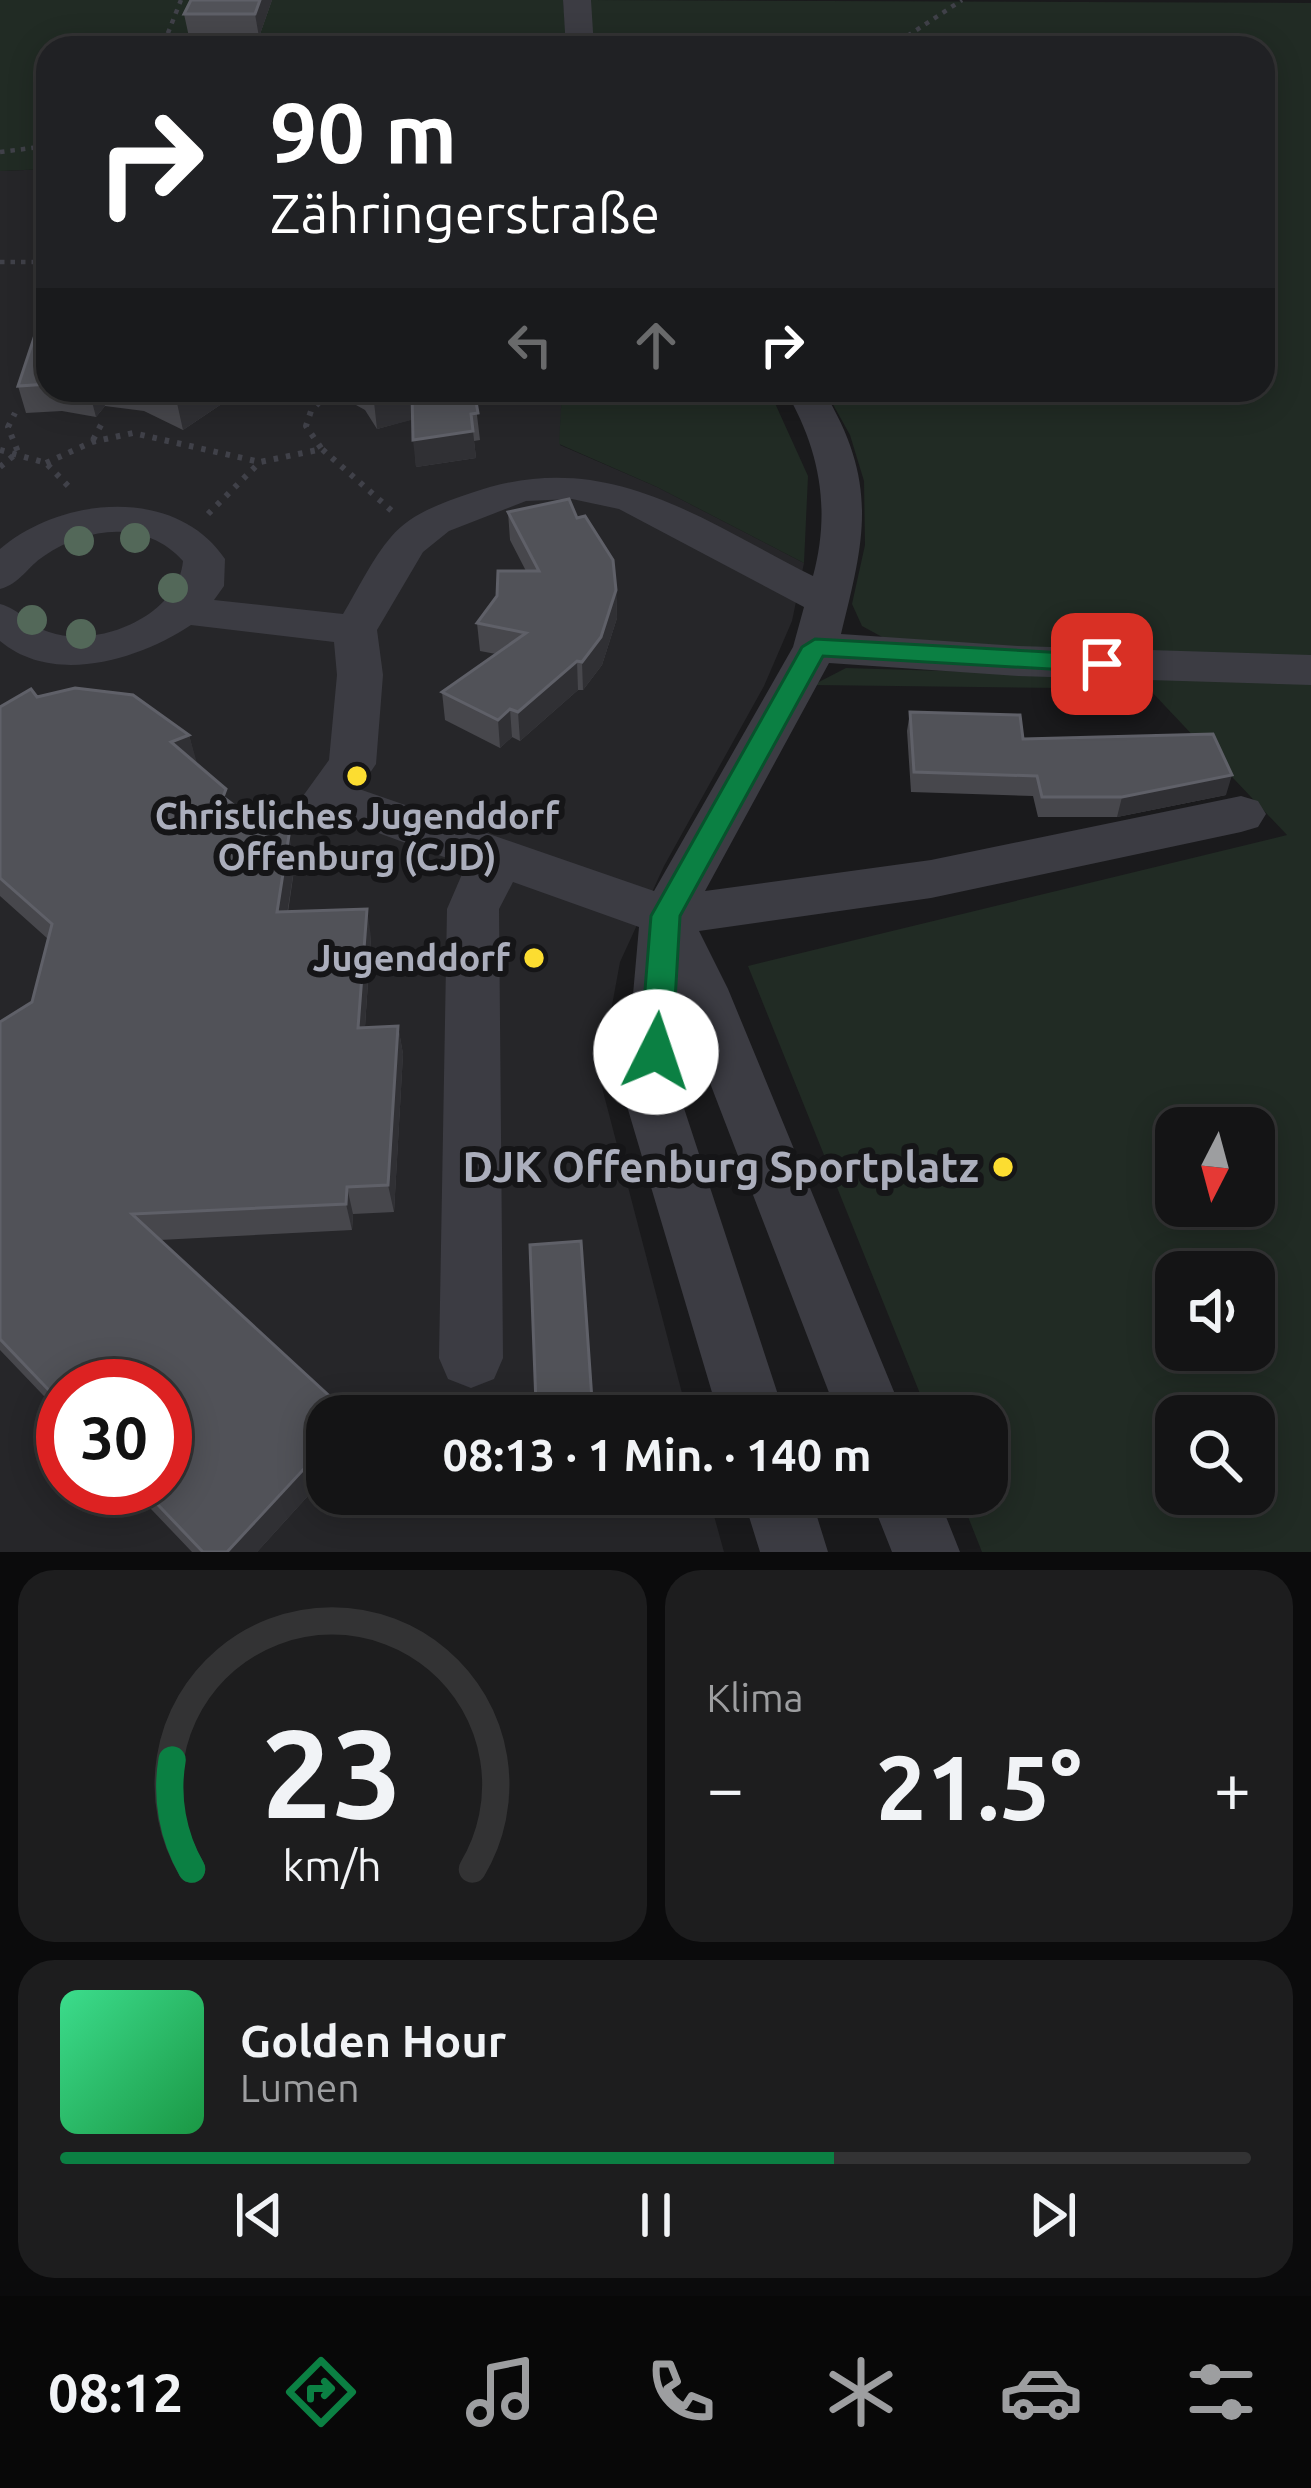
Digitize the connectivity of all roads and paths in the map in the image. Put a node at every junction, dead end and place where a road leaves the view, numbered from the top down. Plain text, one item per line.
1 (181, 0) edge
2 (577, 0) edge
3 (962, 0) edge
4 (167, 36) edge
5 (579, 36) edge
6 (892, 36) edge
7 (36, 148) edge
8 (0, 152) edge
9 (0, 262) edge
10 (36, 262) edge
11 (318, 402) edge
12 (811, 402) edge
13 (15, 413) edge
14 (102, 423) dead end
15 (92, 442) junction
16 (322, 449) junction
17 (0, 450) edge
18 (18, 452) junction
19 (260, 462) junction
20 (46, 463) junction
21 (0, 467) edge
22 (102, 521) junction
23 (427, 528) junction
24 (191, 541) junction
25 (0, 576) edge
26 (186, 611) junction
27 (0, 618) edge
28 (822, 625) junction
29 (355, 630) junction
30 (1311, 670) edge
31 (1241, 814) dead end
32 (505, 860) junction
33 (666, 916) junction
34 (471, 1358) dead end
35 (745, 1395) edge
36 (863, 1395) edge
37 (783, 1515) edge
38 (911, 1515) edge
39 (794, 1552) edge
40 (926, 1552) edge

1 - 4 path
2 - 5 street
3 - 6 path
7 - 8 path
9 - 10 path
11 - 16 path
12 - 28 street
13 - 18 path
14 - 15 path
15 - 19 path
15 - 20 path
16 - 19 path
16 - 23 path
17 - 18 path
18 - 20 path
18 - 21 path
19 - 24 path
20 - 22 path
22 - 24 street
22 - 25 street
23 - 28 street
23 - 29 street
24 - 26 street
26 - 27 street
26 - 29 street
28 - 30 street
28 - 33 street
29 - 32 street
31 - 33 street
32 - 33 street
32 - 34 street
33 - 35 street
33 - 36 street
37 - 39 street
38 - 40 street

